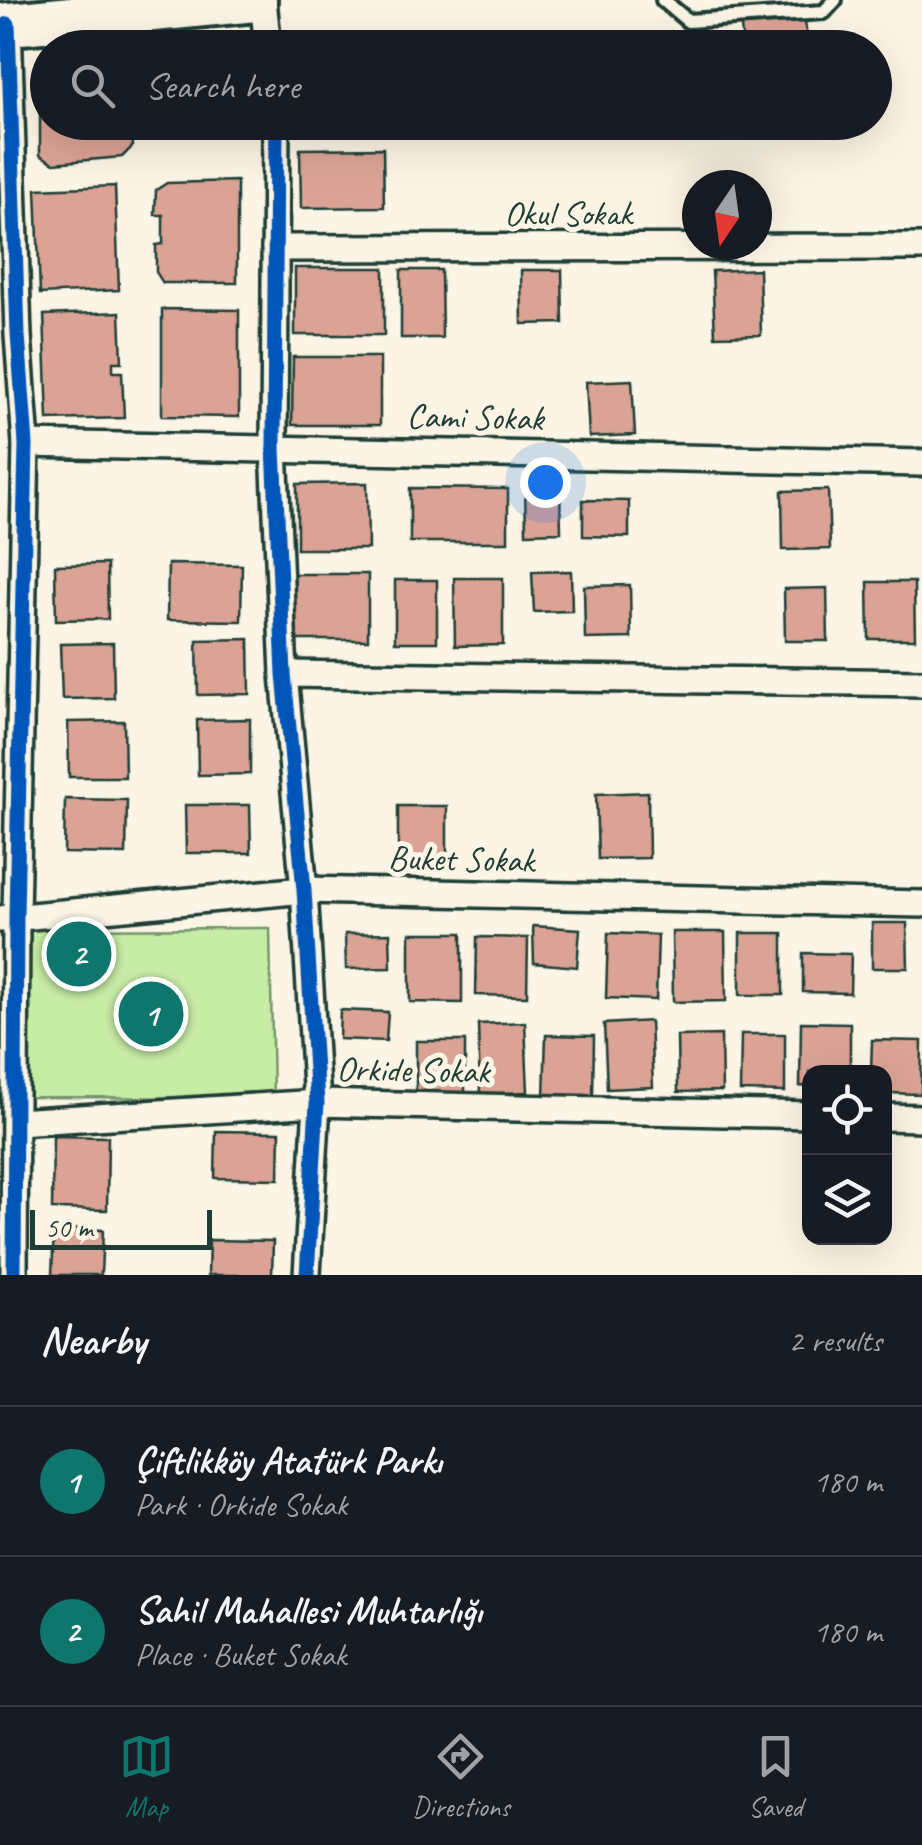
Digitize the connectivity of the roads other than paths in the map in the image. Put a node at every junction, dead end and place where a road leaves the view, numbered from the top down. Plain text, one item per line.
1 (255, 0) edge
2 (263, 0) edge
3 (663, 0) edge
4 (834, 0) edge
5 (4, 24) edge
6 (266, 30) edge
7 (276, 140) edge
8 (922, 247) edge
9 (275, 248) junction
10 (9, 336) edge
11 (26, 444) junction
12 (274, 448) junction
13 (922, 463) edge
14 (12, 587) edge
15 (284, 674) junction
16 (922, 682) edge
17 (304, 890) junction
18 (922, 904) edge
19 (8, 917) edge
20 (317, 1103) junction
21 (802, 1115) edge
22 (892, 1117) edge
23 (922, 1118) edge
24 (16, 1122) junction
25 (7, 1227) edge
26 (14, 1275) edge
27 (307, 1275) edge

1 - 5 highway
2 - 6 street
3 - 4 lane
5 - 10 street
7 - 9 street
8 - 9 street, Okul Sokak
9 - 12 street
10 - 11 street
11 - 12 street, Cami Sokak
11 - 14 street
12 - 13 street, Cami Sokak
12 - 15 street
14 - 19 street
15 - 16 street
15 - 17 street
17 - 18 street, Buket Sokak
17 - 19 street, Buket Sokak
17 - 20 street
19 - 24 street
20 - 21 street, Orkide Sokak
20 - 24 street, Orkide Sokak
20 - 27 street
22 - 23 street
24 - 25 street
25 - 26 street

